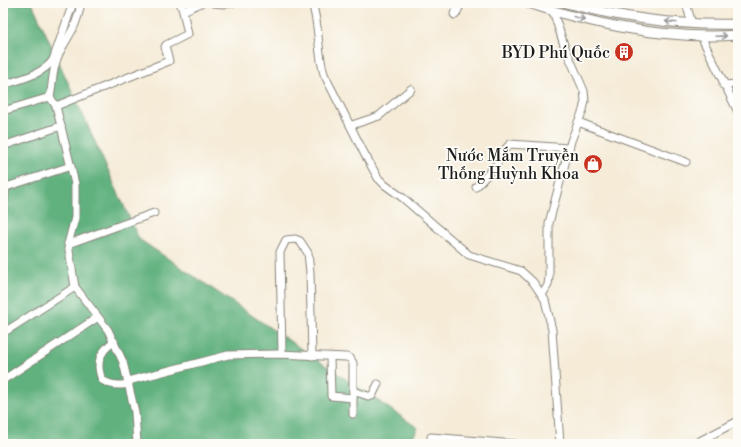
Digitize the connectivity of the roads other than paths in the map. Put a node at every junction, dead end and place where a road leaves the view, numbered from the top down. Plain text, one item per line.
1 (73, 3) edge
2 (81, 3) edge
3 (180, 3) edge
4 (201, 3) edge
5 (214, 3) edge
6 (234, 3) edge
7 (312, 3) edge
8 (460, 3) edge
9 (528, 3) edge
10 (686, 3) edge
11 (573, 4) edge
12 (553, 7) edge
13 (183, 11) junction
14 (455, 14) dead end
15 (692, 24) junction
16 (738, 24) edge
17 (738, 35) edge
18 (696, 36) junction
19 (738, 84) edge
20 (3, 85) edge
21 (723, 85) junction
22 (411, 89) dead end
23 (50, 97) junction
24 (56, 106) junction
25 (3, 112) edge
26 (738, 112) edge
27 (578, 122) junction
28 (352, 125) junction
29 (61, 126) junction
30 (3, 146) edge
31 (569, 148) junction
32 (686, 162) dead end
33 (71, 166) junction
34 (5, 187) edge
35 (476, 187) dead end
36 (3, 211) edge
37 (154, 212) dead end
38 (68, 244) junction
39 (75, 288) junction
40 (542, 295) junction
41 (98, 317) junction
42 (3, 334) edge
43 (114, 341) junction
44 (282, 354) junction
45 (312, 356) junction
46 (330, 356) junction
47 (3, 380) edge
48 (128, 382) junction
49 (378, 384) dead end
50 (353, 394) junction
51 (353, 414) dead end
52 (738, 421) edge
53 (431, 437) dead end
54 (705, 439) junction
55 (137, 444) edge
56 (515, 444) edge
57 (560, 444) edge
58 (694, 444) edge
59 (715, 444) edge

1 - 20 street
2 - 23 street
3 - 13 street
4 - 13 street
5 - 6 street
7 - 28 street
8 - 14 main road
9 - 12 main road
10 - 15 street
15 -> 11 main road
12 -> 18 main road
12 - 27 street
13 - 24 street
15 - 16 main road
15 - 18 main road
18 -> 17 main road
18 - 21 street
19 - 21 street
21 - 26 street
22 - 28 street
23 - 24 street
23 - 25 street
24 - 29 street
27 - 31 street
27 - 32 street
28 - 40 street
29 - 30 street
29 - 33 street
31 - 35 street
31 - 40 street
33 - 34 street
33 - 38 street
34 - 36 street
37 - 38 street
38 - 39 street
39 - 41 street
39 - 42 street
40 - 57 street
41 - 43 street
41 - 47 street
43 - 48 street
43 - 48 street
44 - 45 street
44 - 45 street
44 - 48 street
45 - 46 street
46 - 50 street
46 - 50 street
48 - 55 street
49 - 50 street
50 - 51 street
52 - 54 street
53 - 56 street
54 - 58 street
54 - 59 street

